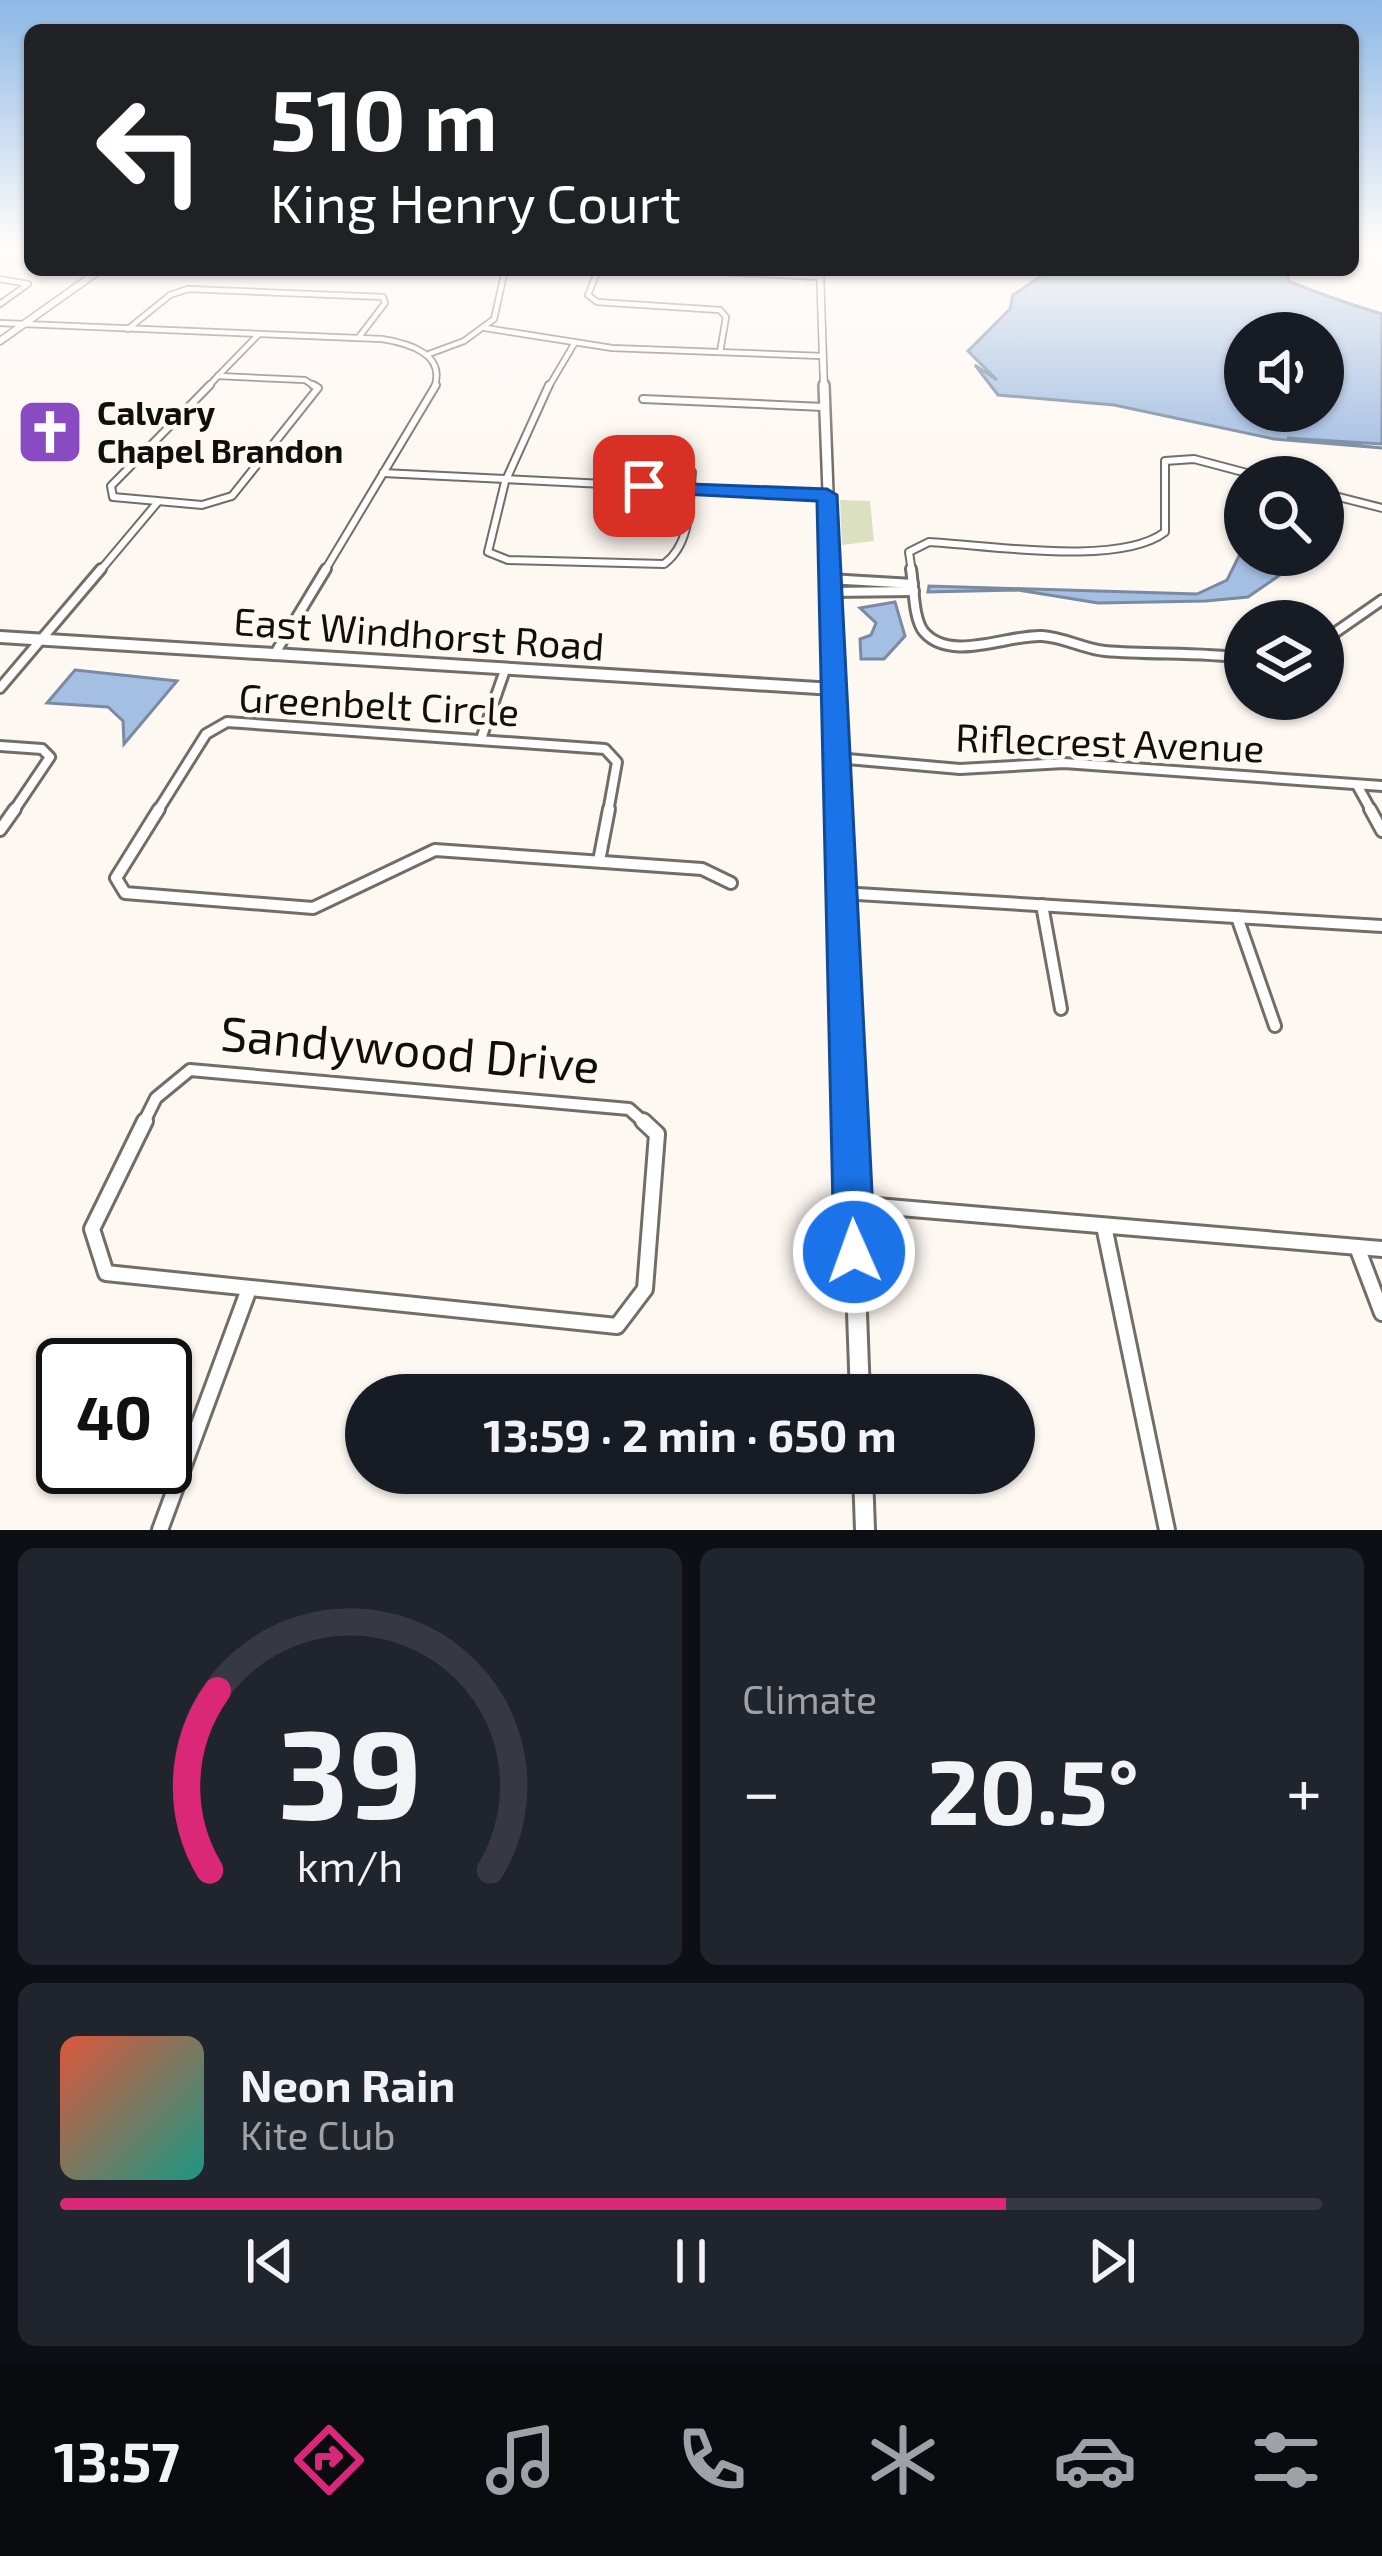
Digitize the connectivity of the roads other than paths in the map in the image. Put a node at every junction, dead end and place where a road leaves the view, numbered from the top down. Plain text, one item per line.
1 (35, 316) edge
2 (143, 316) edge
3 (375, 316) edge
4 (494, 316) edge
5 (725, 316) edge
6 (821, 316) edge
7 (0, 323) edge
8 (23, 325) junction
9 (128, 328) junction
10 (485, 328) junction
11 (259, 334) junction
12 (359, 338) junction
13 (0, 341) edge
14 (574, 344) junction
15 (720, 352) junction
16 (429, 354) junction
17 (822, 356) junction
18 (217, 376) junction
19 (643, 399) dead end
20 (824, 407) junction
21 (1224, 469) edge
22 (692, 472) dead end
23 (383, 473) junction
24 (508, 479) junction
25 (690, 488) junction
26 (827, 495) junction
27 (1344, 498) edge
28 (157, 503) junction
29 (1382, 508) edge
30 (869, 581) junction
31 (830, 586) junction
32 (914, 587) junction
33 (870, 594) junction
34 (1382, 600) edge
35 (1344, 626) edge
36 (0, 638) edge
37 (40, 640) junction
38 (274, 655) junction
39 (1224, 655) edge
40 (505, 670) junction
41 (0, 688) edge
42 (833, 689) junction
43 (481, 739) junction
44 (0, 746) edge
45 (836, 758) junction
46 (1357, 785) junction
47 (1382, 786) edge
48 (0, 830) edge
49 (1382, 831) edge
50 (599, 861) junction
51 (731, 883) dead end
52 (841, 893) junction
53 (1042, 905) junction
54 (1237, 917) junction
55 (1382, 926) edge
56 (1061, 1010) dead end
57 (1275, 1026) dead end
58 (853, 1204) junction
59 (1104, 1226) junction
60 (1357, 1246) junction
61 (1382, 1249) edge
62 (249, 1289) junction
63 (1382, 1313) edge
64 (859, 1374) edge
65 (864, 1494) edge
66 (160, 1530) edge
67 (865, 1530) edge
68 (1167, 1530) edge

1 - 8 street
2 - 9 street
3 - 12 street
4 - 10 street
5 - 15 street
6 - 17 street
7 - 8 street
8 - 9 street
8 - 13 street
9 - 11 street
10 - 14 street
10 - 16 street
11 - 12 street
11 - 18 street
12 - 16 street
14 - 15 street
14 - 24 street
15 - 17 street
16 - 23 street
17 - 20 street
18 - 28 street
18 - 28 street
19 - 20 street
20 - 26 street
21 - 32 street
22 - 25 street
23 - 24 street
23 - 38 street
24 - 25 street
24 - 25 street
25 - 26 street
26 - 31 street
27 - 29 street
28 - 37 street
30 - 31 street
30 - 32 street
30 - 33 street
31 - 33 street
31 - 42 street
32 - 33 street
32 - 39 street
34 - 35 street
36 - 37 street, East Windhorst Road
37 - 38 street, East Windhorst Road
37 - 41 street
38 - 40 street, East Windhorst Road
40 - 42 street, East Windhorst Road
40 - 43 street
42 - 45 street
43 - 50 street, Greenbelt Circle
43 - 50 street, Greenbelt Circle
44 - 48 street
45 - 46 street, Riflecrest Avenue
45 - 52 street
46 - 47 street, Riflecrest Avenue
46 - 49 street
50 - 51 street, Greenbelt Circle
52 - 53 street
52 - 58 street
53 - 54 street
53 - 56 street
54 - 55 street
54 - 57 street
58 - 59 street
58 - 64 street
59 - 60 street
59 - 68 street
60 - 61 street
60 - 63 street
62 - 62 street, Sandywood Drive
62 - 66 street
65 - 67 street

